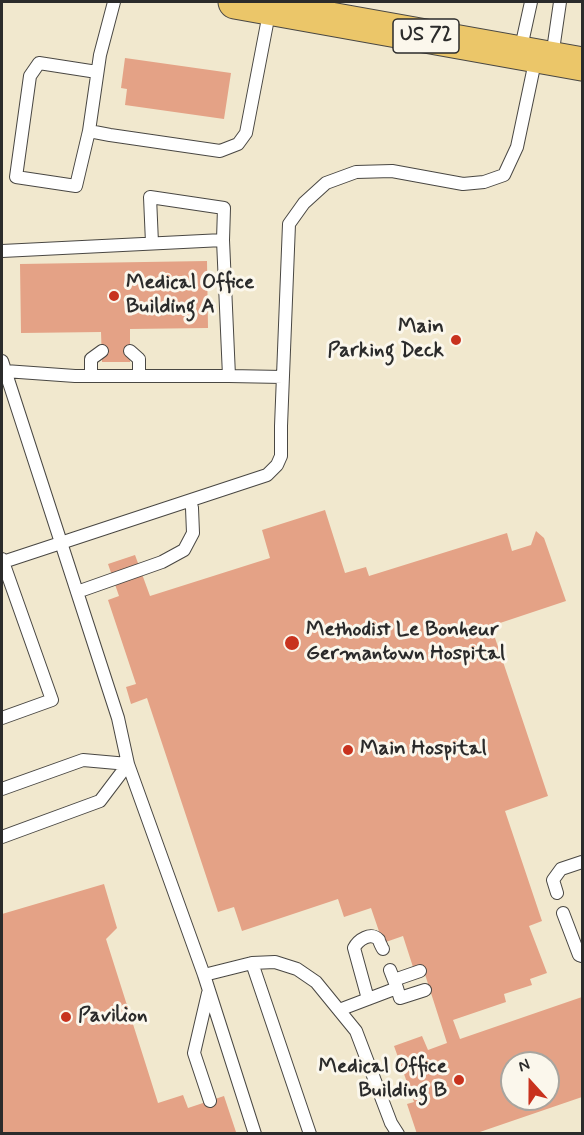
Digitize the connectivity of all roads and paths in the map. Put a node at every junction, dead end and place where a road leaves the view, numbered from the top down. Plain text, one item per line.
1 (114, 2) edge
2 (531, 2) edge
3 (560, 2) edge
4 (257, 4) edge
5 (548, 57) edge
6 (97, 72) junction
7 (89, 130) junction
8 (223, 240) junction
9 (152, 243) junction
10 (2, 251) edge
11 (102, 351) dead end
12 (130, 351) dead end
13 (3, 366) edge
14 (91, 376) junction
15 (140, 376) junction
16 (229, 376) junction
17 (283, 377) junction
18 (190, 501) junction
19 (61, 543) junction
20 (2, 561) edge
21 (5, 583) edge
22 (77, 592) junction
23 (2, 718) edge
24 (128, 764) junction
25 (2, 789) edge
26 (2, 837) edge
27 (582, 862) edge
28 (557, 893) dead end
29 (563, 913) dead end
30 (383, 949) dead end
31 (582, 956) edge
32 (252, 963) junction
33 (420, 970) dead end
34 (204, 975) junction
35 (393, 979) junction
36 (425, 990) dead end
37 (209, 992) junction
38 (368, 999) junction
39 (339, 1011) junction
40 (210, 1101) dead end
41 (255, 1134) edge
42 (310, 1134) edge
43 (398, 1134) edge

1 - 6 lane
2 - 5 lane
3 - 5 lane
4 - 5 main road, US 72
4 - 7 lane
5 - 17 lane
6 - 7 lane
6 - 7 lane
8 - 9 lane
8 - 9 lane
8 - 16 lane
9 - 10 lane
11 - 14 lane
12 - 15 lane
13 - 14 lane
13 - 19 lane
14 - 15 lane
15 - 16 lane
16 - 17 lane
17 - 18 lane
18 - 19 lane
18 - 22 lane
19 - 20 lane
19 - 22 lane
20 - 21 lane
21 - 23 lane
22 - 24 lane
24 - 25 lane
24 - 26 lane
24 - 34 lane
27 - 28 lane
29 - 31 lane
30 - 38 lane
32 - 34 lane
32 - 39 lane
32 - 42 lane
33 - 35 lane
34 - 37 lane
35 - 36 lane
35 - 38 lane
37 - 40 lane
37 - 41 lane
38 - 39 lane
39 - 43 lane

